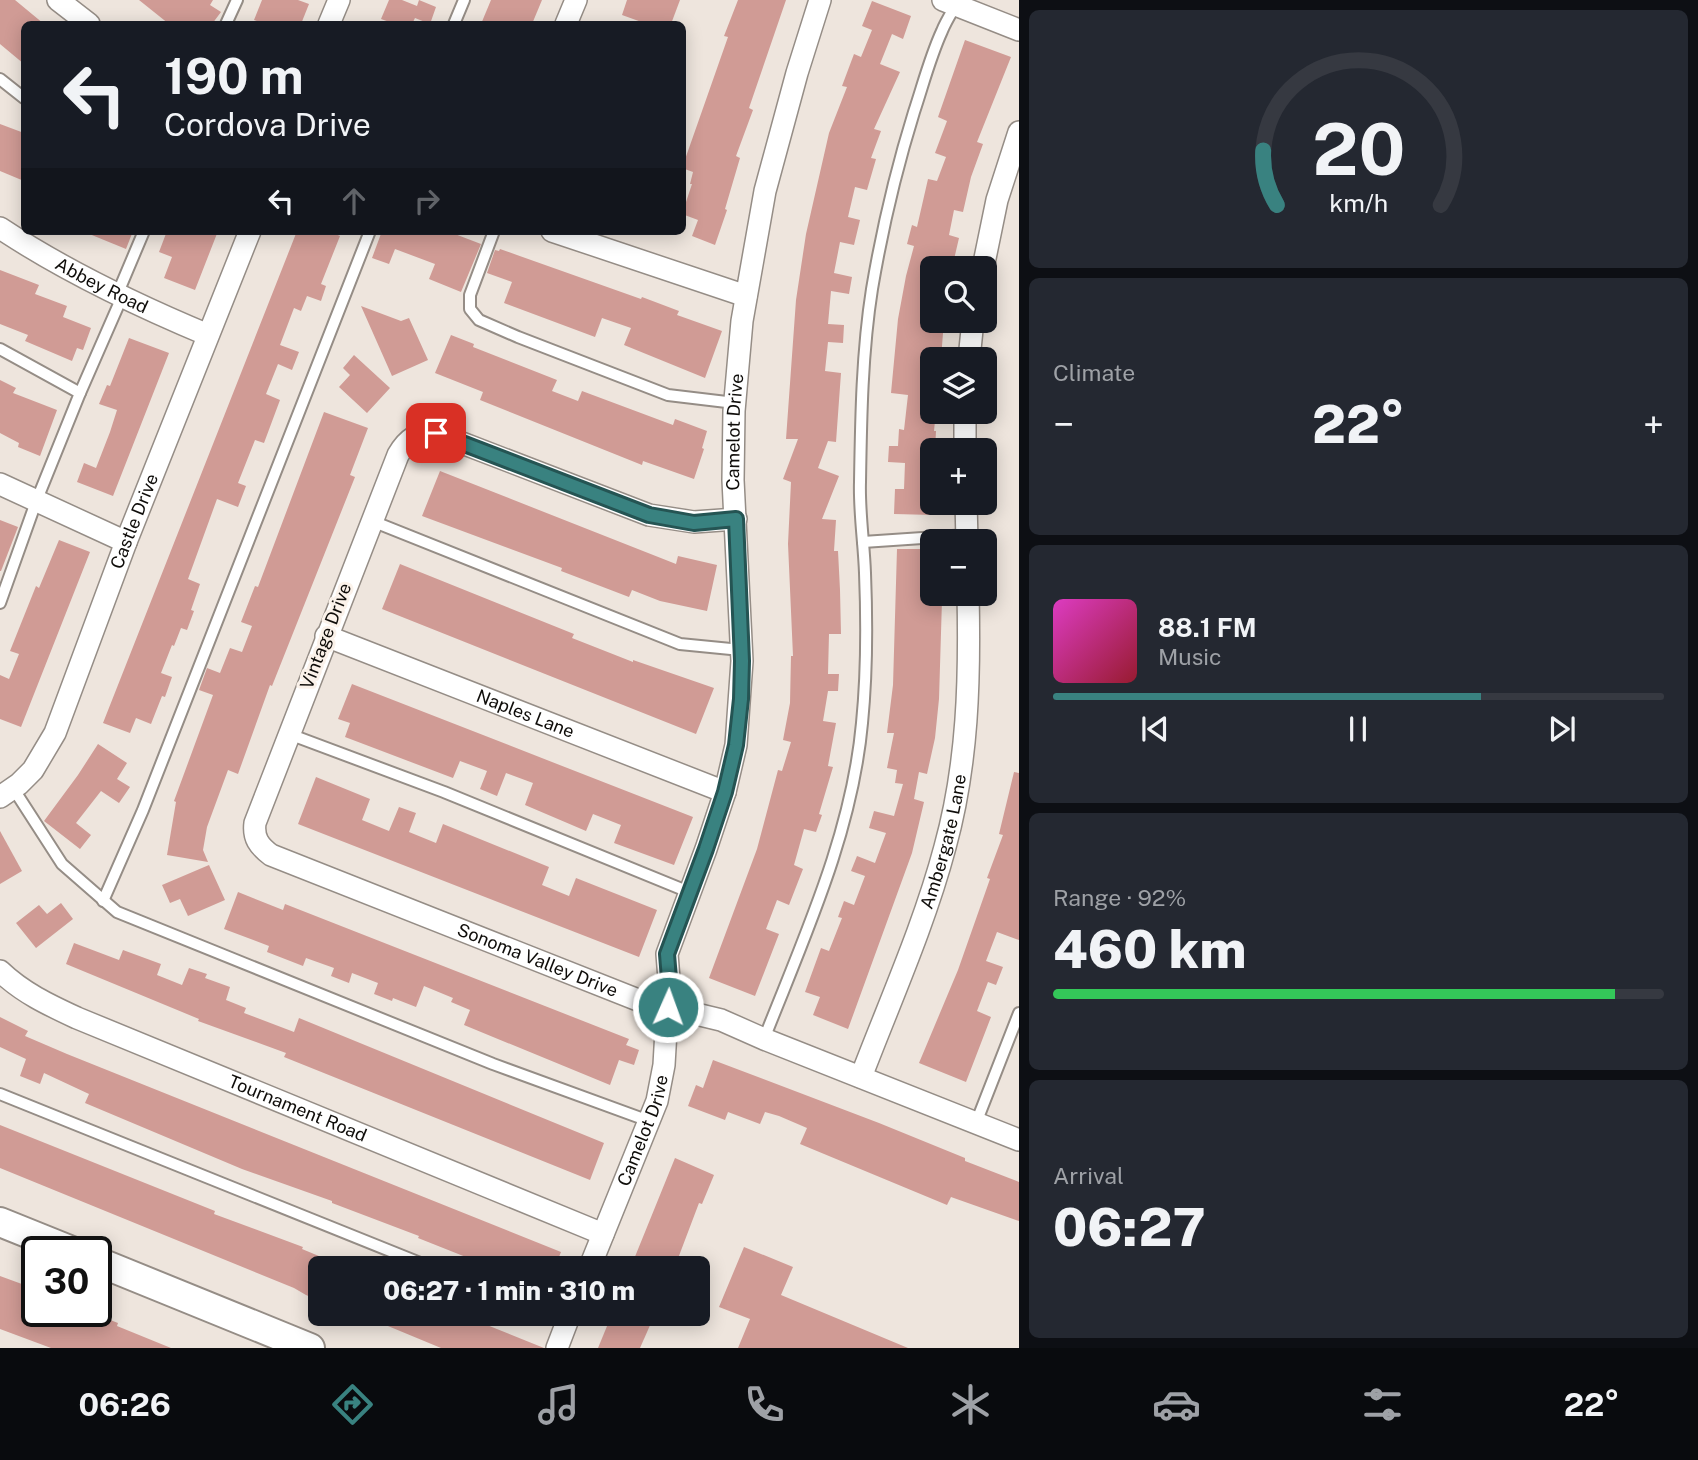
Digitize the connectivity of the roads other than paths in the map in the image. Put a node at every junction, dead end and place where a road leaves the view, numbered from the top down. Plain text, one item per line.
1 (58, 0) edge
2 (237, 0) edge
3 (339, 0) edge
4 (464, 0) edge
5 (576, 0) edge
6 (820, 0) edge
7 (952, 2) edge
8 (85, 21) edge
9 (227, 21) edge
10 (331, 21) edge
11 (455, 21) edge
12 (567, 21) edge
13 (1019, 30) edge
14 (0, 79) edge
15 (21, 96) edge
16 (1019, 132) edge
17 (0, 228) edge
18 (143, 235) edge
19 (248, 235) edge
20 (368, 235) edge
21 (492, 235) edge
22 (564, 235) edge
23 (985, 256) edge
24 (120, 296) junction
25 (746, 296) junction
26 (208, 335) junction
27 (0, 349) edge
28 (80, 393) junction
29 (734, 403) junction
30 (0, 484) edge
31 (36, 502) junction
32 (736, 519) junction
33 (372, 521) junction
34 (920, 540) edge
35 (126, 542) junction
36 (863, 542) junction
37 (0, 603) edge
38 (968, 606) edge
39 (326, 636) junction
40 (741, 650) junction
41 (289, 733) junction
42 (725, 792) junction
43 (7, 793) edge
44 (258, 840) joint
45 (689, 892) junction
46 (103, 901) junction
47 (0, 971) edge
48 (668, 1007) junction
49 (1019, 1013) edge
50 (764, 1039) junction
51 (861, 1077) junction
52 (0, 1094) edge
53 (649, 1121) junction
54 (976, 1123) junction
55 (1019, 1140) edge
56 (0, 1222) edge
57 (603, 1234) junction
58 (35, 1236) edge
59 (403, 1256) edge
60 (594, 1256) edge
61 (112, 1268) edge
62 (560, 1326) edge
63 (310, 1348) edge
64 (556, 1348) edge

1 - 8 street
2 - 9 lane
3 - 10 street
4 - 11 lane
5 - 12 street
6 - 25 street, Camelot Drive
7 - 13 street
7 - 36 lane
14 - 15 lane
16 - 23 street
17 - 24 street, Abbey Road
18 - 24 lane
19 - 26 street, Castle Drive
20 - 46 lane
21 - 29 lane
22 - 25 street
24 - 26 street, Abbey Road
24 - 28 lane
25 - 29 street, Camelot Drive
26 - 35 street, Castle Drive
27 - 28 lane
28 - 31 lane
29 - 32 street, Camelot Drive
30 - 31 street
31 - 35 street
31 - 37 lane
32 - 33 street, Vintage Drive
32 - 40 street, Camelot Drive
33 - 39 street, Vintage Drive
33 - 40 lane
34 - 36 lane
35 - 43 street, Castle Drive
36 - 50 lane
38 - 51 street, Ambergate Lane
39 - 41 street, Vintage Drive
39 - 42 street, Naples Lane
40 - 42 street, Camelot Drive
41 - 44 street, Vintage Drive
41 - 45 lane
42 - 45 street, Camelot Drive
43 - 46 lane
44 - 48 street, Sonoma Valley Drive
45 - 48 street, Camelot Drive
46 - 53 lane
47 - 57 street, Tournament Road
48 - 50 street, Sonoma Valley Drive
48 - 53 street, Camelot Drive
49 - 54 lane
50 - 51 street, Sonoma Valley Drive
51 - 54 street, Sonoma Valley Drive
52 - 59 lane
53 - 57 street, Camelot Drive
54 - 55 street, Sonoma Valley Drive
56 - 58 street
57 - 60 street, Camelot Drive
61 - 63 street
62 - 64 street

